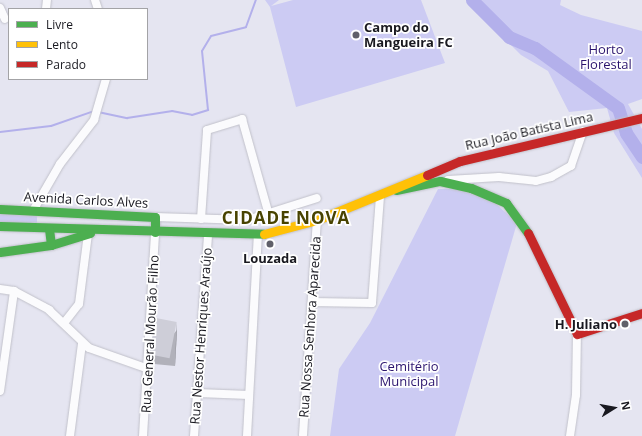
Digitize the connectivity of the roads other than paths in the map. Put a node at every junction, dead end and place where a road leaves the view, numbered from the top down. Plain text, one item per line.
1 (0, 8) edge
2 (5, 19) edge
3 (106, 80) edge
4 (642, 118) edge
5 (583, 131) junction
6 (440, 181) junction
7 (392, 191) junction
8 (380, 196) junction
9 (317, 198) dead end
10 (0, 209) edge
11 (34, 209) junction
12 (269, 215) junction
13 (155, 217) junction
14 (201, 220) junction
15 (317, 220) junction
16 (0, 226) edge
17 (54, 229) junction
18 (98, 230) junction
19 (155, 232) junction
20 (88, 234) junction
21 (208, 235) junction
22 (258, 236) junction
23 (51, 245) junction
24 (0, 252) edge
25 (0, 290) edge
26 (14, 291) junction
27 (312, 302) junction
28 (642, 313) edge
29 (64, 323) junction
30 (577, 334) junction
31 (82, 344) junction
32 (2, 350) edge
33 (149, 369) junction
34 (0, 391) edge
35 (198, 393) junction
36 (249, 395) junction
37 (303, 435) edge
38 (70, 436) edge
39 (143, 436) edge
40 (194, 436) edge
41 (247, 436) edge
42 (570, 436) edge

1 - 2 street
3 - 11 street
4 - 5 main road, Rua João Batista Lima
5 - 6 street
5 - 7 main road, Rua João Batista Lima
6 - 7 main road
6 - 30 main road
7 - 8 main road
8 - 15 main road
8 - 27 street
9 - 12 street
10 - 11 main road, Avenida Carlos Alves
11 - 13 main road, Avenida Carlos Alves
12 - 14 street
12 - 14 street
13 - 14 street
13 - 19 main road, Avenida Carlos Alves
15 - 22 main road
15 - 27 street, Rua Nossa Senhora Aparecida
16 - 17 main road
17 - 18 main road
17 - 23 main road
18 - 19 main road
18 - 20 main road
19 - 21 main road
19 - 33 street, Rua General Mourão Filho
20 - 23 main road
20 - 29 street
21 - 22 main road
21 - 35 street, Rua Nestor Henriques Araújo
22 - 36 street
23 - 24 main road
25 - 26 street
26 - 29 street
26 - 32 street
27 - 37 street, Rua Nossa Senhora Aparecida
28 - 30 main road
29 - 31 street
30 - 42 street
31 - 33 street
31 - 38 street
32 - 34 street
33 - 39 street, Rua General Mourão Filho
35 - 36 street
35 - 40 street, Rua Nestor Henriques Araújo
36 - 41 street

